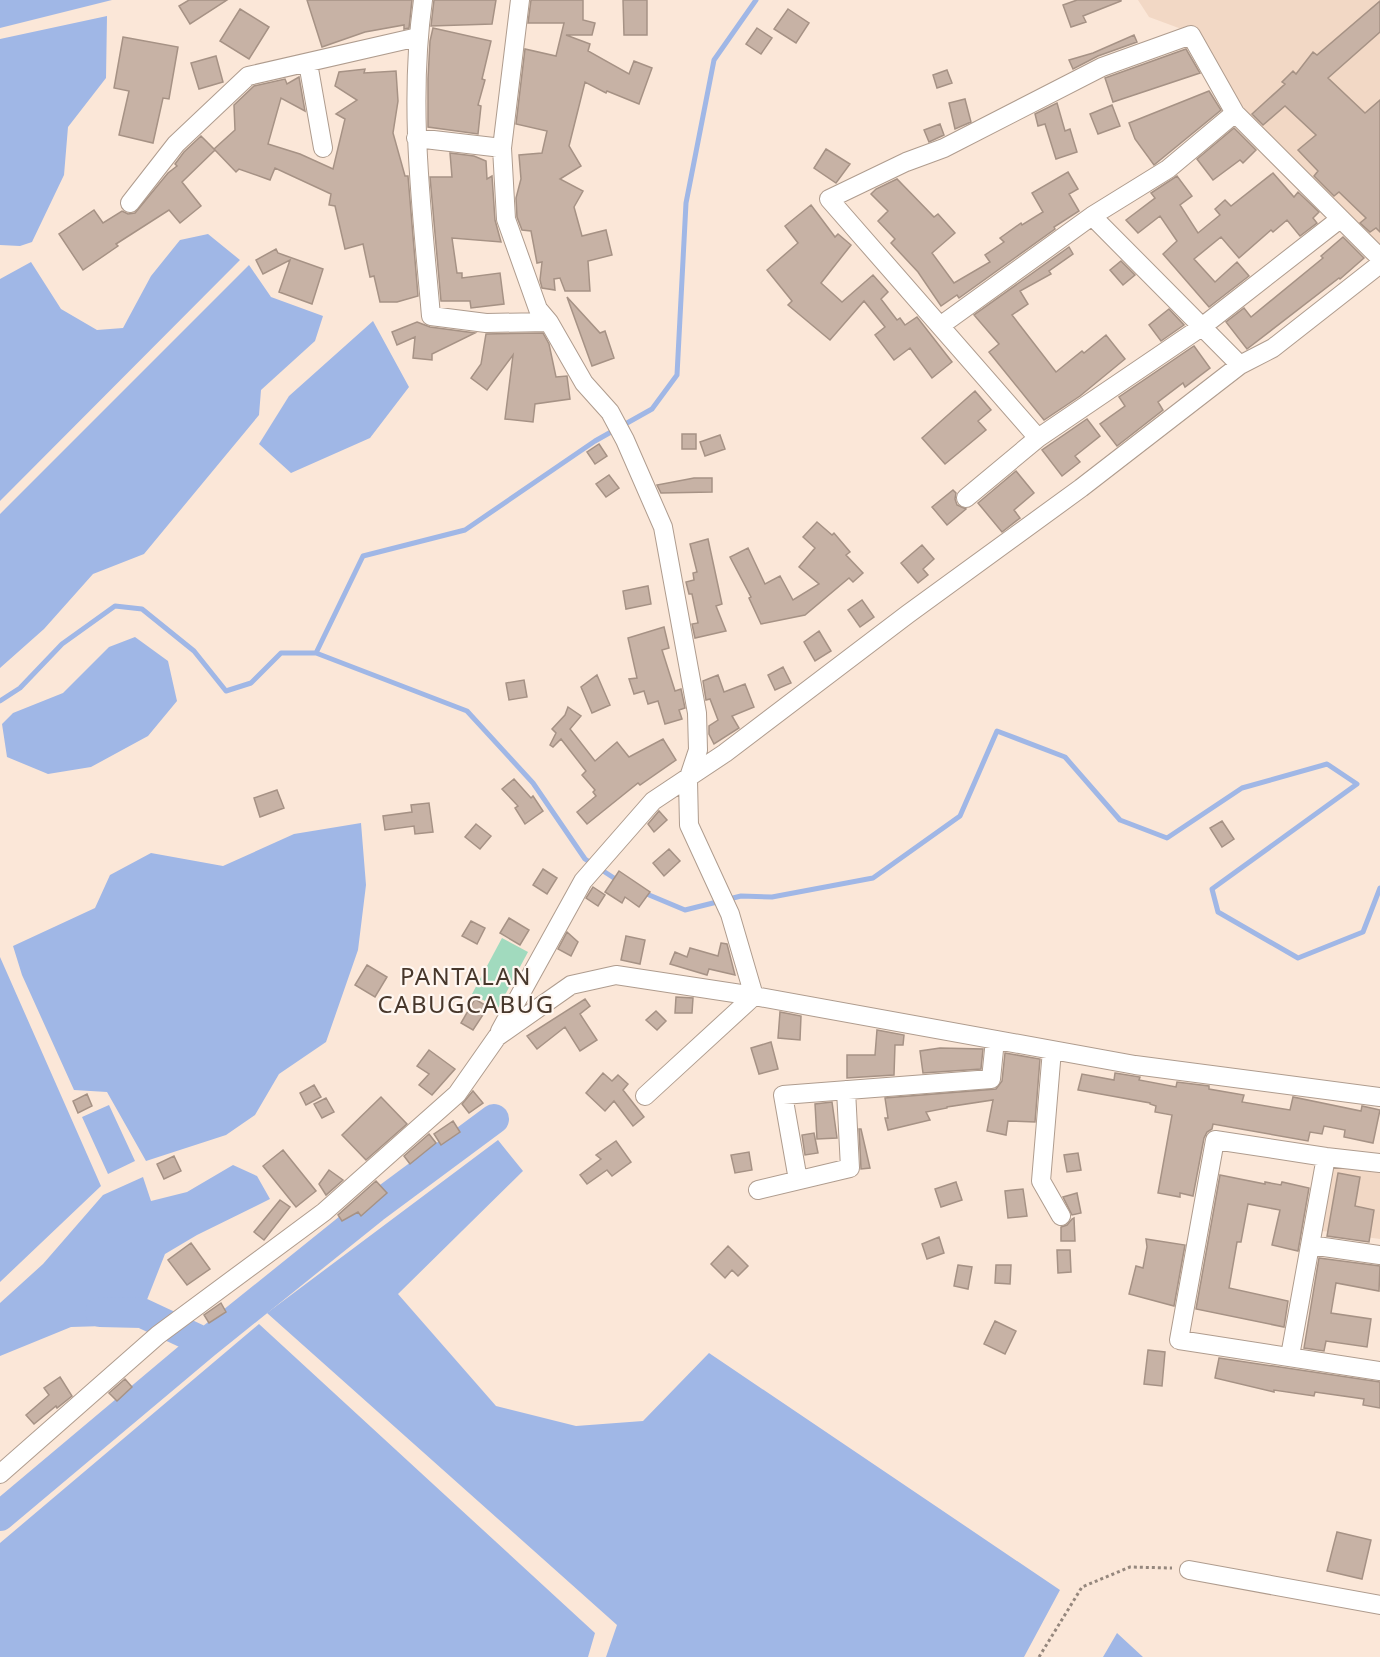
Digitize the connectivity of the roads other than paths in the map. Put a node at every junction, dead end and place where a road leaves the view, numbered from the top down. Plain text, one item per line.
1 (423, 0) edge
2 (520, 0) edge
3 (418, 37) junction
4 (308, 63) junction
5 (1235, 113) junction
6 (416, 138) junction
7 (323, 148) dead end
8 (502, 148) junction
9 (130, 203) dead end
10 (1092, 216) junction
11 (1341, 219) junction
12 (1380, 258) edge
13 (1380, 264) edge
14 (549, 322) junction
15 (940, 326) junction
16 (1203, 326) junction
17 (1240, 364) junction
18 (1038, 438) junction
19 (966, 498) dead end
20 (688, 780) junction
21 (754, 996) junction
22 (497, 1037) junction
23 (995, 1040) junction
24 (1052, 1050) junction
25 (846, 1090) junction
26 (645, 1096) dead end
27 (1380, 1096) edge
28 (1326, 1157) junction
29 (1380, 1163) edge
30 (798, 1180) junction
31 (758, 1190) dead end
32 (1061, 1216) dead end
33 (1310, 1245) junction
34 (1380, 1255) edge
35 (1290, 1356) junction
36 (1380, 1371) edge
37 (0, 1474) edge
38 (1189, 1570) road end
39 (1380, 1605) edge

1 - 3 street
2 - 8 street
3 - 4 street
3 - 6 street
4 - 7 street
4 - 9 street
5 - 10 street
5 - 11 street
5 - 15 street
6 - 8 street
6 - 14 street
8 - 14 street
10 - 15 street
10 - 16 street
11 - 12 street
11 - 16 street
13 - 17 street
14 - 20 street
15 - 18 street
16 - 17 street
16 - 18 street
17 - 20 street
18 - 19 street
20 - 21 street
20 - 22 street
21 - 22 street
21 - 23 street
21 - 26 street
22 - 37 street
23 - 24 street
23 - 25 street
24 - 27 street
24 - 32 street
25 - 30 street
25 - 30 street
28 - 29 street
28 - 33 street
28 - 35 street
30 - 31 street
33 - 34 street
33 - 35 street
35 - 36 street
38 - 39 street

